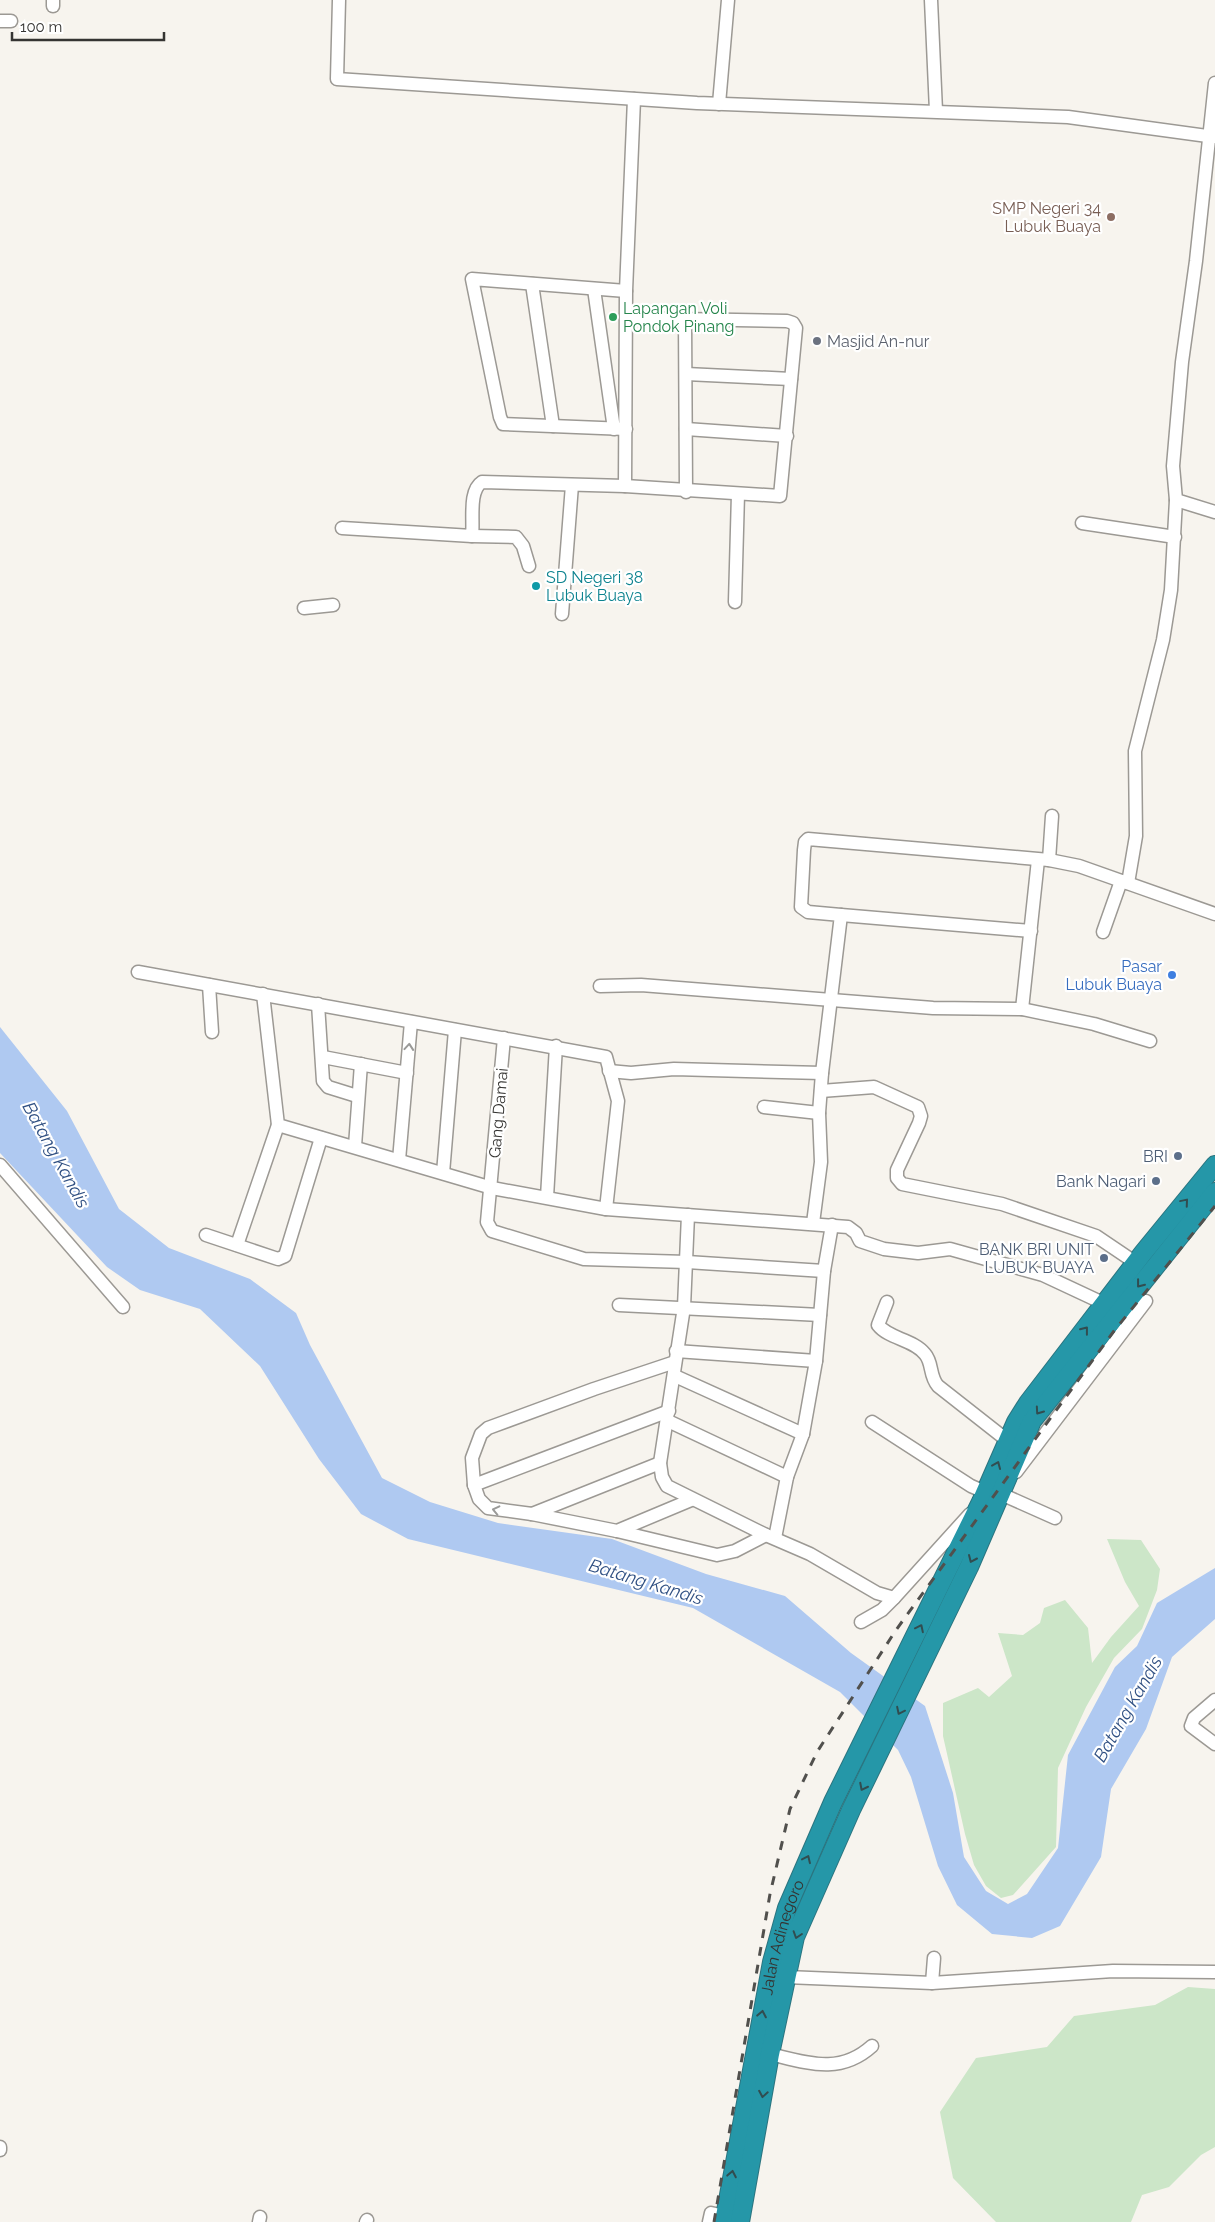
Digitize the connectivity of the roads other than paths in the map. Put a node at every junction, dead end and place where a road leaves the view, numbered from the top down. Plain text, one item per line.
1 (339, 0) edge
2 (728, 0) edge
3 (931, 0) edge
4 (1215, 83) edge
5 (634, 99) junction
6 (719, 104) junction
7 (936, 111) junction
8 (1213, 137) edge
9 (532, 284) junction
10 (594, 289) junction
11 (626, 291) junction
12 (626, 318) junction
13 (685, 318) junction
14 (686, 374) junction
15 (792, 380) junction
16 (553, 426) junction
17 (620, 429) junction
18 (686, 429) junction
19 (787, 436) junction
20 (572, 485) junction
21 (625, 486) junction
22 (686, 492) junction
23 (738, 494) junction
24 (1176, 500) junction
25 (1215, 512) edge
26 (1082, 523) dead end
27 (342, 528) dead end
28 (472, 536) junction
29 (1174, 537) junction
30 (529, 566) dead end
31 (735, 602) dead end
32 (333, 606) dead end
33 (304, 608) dead end
34 (562, 614) dead end
35 (1052, 816) dead end
36 (1044, 860) junction
37 (1124, 882) junction
38 (1215, 914) edge
39 (841, 915) junction
40 (1030, 931) junction
41 (1103, 932) dead end
42 (138, 972) dead end
43 (209, 985) junction
44 (600, 986) dead end
45 (263, 994) junction
46 (832, 1000) junction
47 (318, 1004) junction
48 (1022, 1009) junction
49 (411, 1022) junction
50 (455, 1030) junction
51 (212, 1032) dead end
52 (504, 1038) junction
53 (1150, 1041) dead end
54 (556, 1046) junction
55 (323, 1057) junction
56 (361, 1064) junction
57 (609, 1071) junction
58 (407, 1073) junction
59 (822, 1073) junction
60 (821, 1091) junction
61 (358, 1096) junction
62 (764, 1107) dead end
63 (819, 1113) junction
64 (278, 1125) junction
65 (321, 1138) junction
66 (355, 1146) junction
67 (399, 1160) junction
68 (0, 1165) edge
69 (1215, 1165) edge
70 (443, 1173) junction
71 (492, 1188) junction
72 (1215, 1192) edge
73 (547, 1197) junction
74 (606, 1208) junction
75 (688, 1215) junction
76 (814, 1223) junction
77 (832, 1225) junction
78 (1169, 1235) junction
79 (206, 1236) dead end
80 (237, 1245) junction
81 (1145, 1260) junction
82 (686, 1262) junction
83 (824, 1271) junction
84 (887, 1302) dead end
85 (1146, 1302) dead end
86 (1105, 1304) junction
87 (619, 1306) dead end
88 (123, 1307) dead end
89 (684, 1307) junction
90 (820, 1315) junction
91 (676, 1357) junction
92 (816, 1361) junction
93 (675, 1376) junction
94 (669, 1416) junction
95 (872, 1422) dead end
96 (803, 1434) junction
97 (1008, 1441) junction
98 (660, 1463) junction
99 (787, 1477) junction
100 (474, 1485) junction
101 (993, 1494) junction
102 (692, 1500) junction
103 (532, 1514) junction
104 (1055, 1518) dead end
105 (617, 1531) junction
106 (771, 1537) junction
107 (894, 1598) junction
108 (861, 1622) dead end
109 (1215, 1700) edge
110 (1215, 1744) edge
111 (934, 1958) dead end
112 (1215, 1972) edge
113 (786, 1977) junction
114 (932, 1982) junction
115 (872, 2046) dead end
116 (770, 2054) junction
117 (724, 2221) edge

1 - 5 street
2 - 6 street
3 - 7 street
4 - 8 street
5 - 6 street
5 - 11 street
6 - 7 street
7 - 8 street
8 - 24 street
9 - 10 street
9 - 16 street
9 - 16 street
10 - 11 street
10 - 17 street
11 - 12 street
12 - 13 street
12 - 17 street
13 - 14 street
13 - 15 street
14 - 15 street
14 - 18 street
15 - 19 street
16 - 17 street
17 - 21 street
18 - 19 street
18 - 22 street
19 - 23 street
20 - 21 street
20 - 28 street
20 - 34 street
21 - 22 street
22 - 23 street
23 - 31 street
24 - 25 street
24 - 29 street
26 - 29 street
27 - 28 street
28 - 30 street
29 - 37 street
32 - 33 street
35 - 36 street
36 - 37 street
36 - 39 street
36 - 40 street
37 - 38 street
37 - 41 street
39 - 40 street
39 - 46 street
40 - 48 street
42 - 43 street
43 - 45 street
43 - 51 street
44 - 46 street
45 - 47 street
45 - 64 street
46 - 48 street
46 - 59 street
47 - 49 street
47 - 55 street
48 - 53 street
49 - 50 street
58 -> 49 street
50 - 52 street
50 - 70 street
52 - 54 street
52 - 71 street, Gang Damai
54 - 57 street
54 - 73 street
55 - 56 street
55 - 61 street
56 - 58 street
56 - 61 street
57 - 59 street
57 - 74 street
58 - 67 street
59 - 60 street
60 - 63 street
60 - 81 street
61 - 66 street
62 - 63 street
63 - 76 street
64 - 65 street
64 - 80 street
65 - 66 street
65 - 80 street
66 - 67 street
67 - 70 street
68 - 88 street
78 -> 69 highway
70 - 71 street
71 - 73 street
71 - 82 street, Gang Damai
72 - 78 highway
73 - 74 street
74 - 75 street
75 - 76 street
75 - 82 street
76 - 77 street
77 - 83 street
77 - 86 street
78 - 81 highway
79 - 80 street
81 - 86 highway
81 -> 101 highway
82 - 83 street, Gang Damai
82 - 89 street
83 - 90 street
84 - 97 street
85 - 101 street
97 -> 86 highway
87 - 89 street
89 - 90 street
89 - 91 street
90 - 92 street
91 - 92 street
91 - 93 street
91 - 100 street
92 - 96 street
93 - 94 street
93 - 96 street
94 - 98 street
94 - 99 street
94 - 100 street
95 - 101 street
96 - 99 street
101 -> 97 highway
98 - 102 street
98 - 103 street
99 - 106 street
103 -> 100 street
101 - 104 street
101 - 107 street
101 -> 113 highway, Jalan Adinegoro
117 -> 101 highway, Jalan Adinegoro
102 - 105 street
102 - 106 street
103 - 105 street
105 - 106 street
106 - 107 street
107 - 108 street
109 - 110 street
111 - 114 street
112 - 114 street
113 - 114 street
113 - 116 highway, Jalan Adinegoro
115 - 116 street
116 -> 117 highway, Jalan Adinegoro

